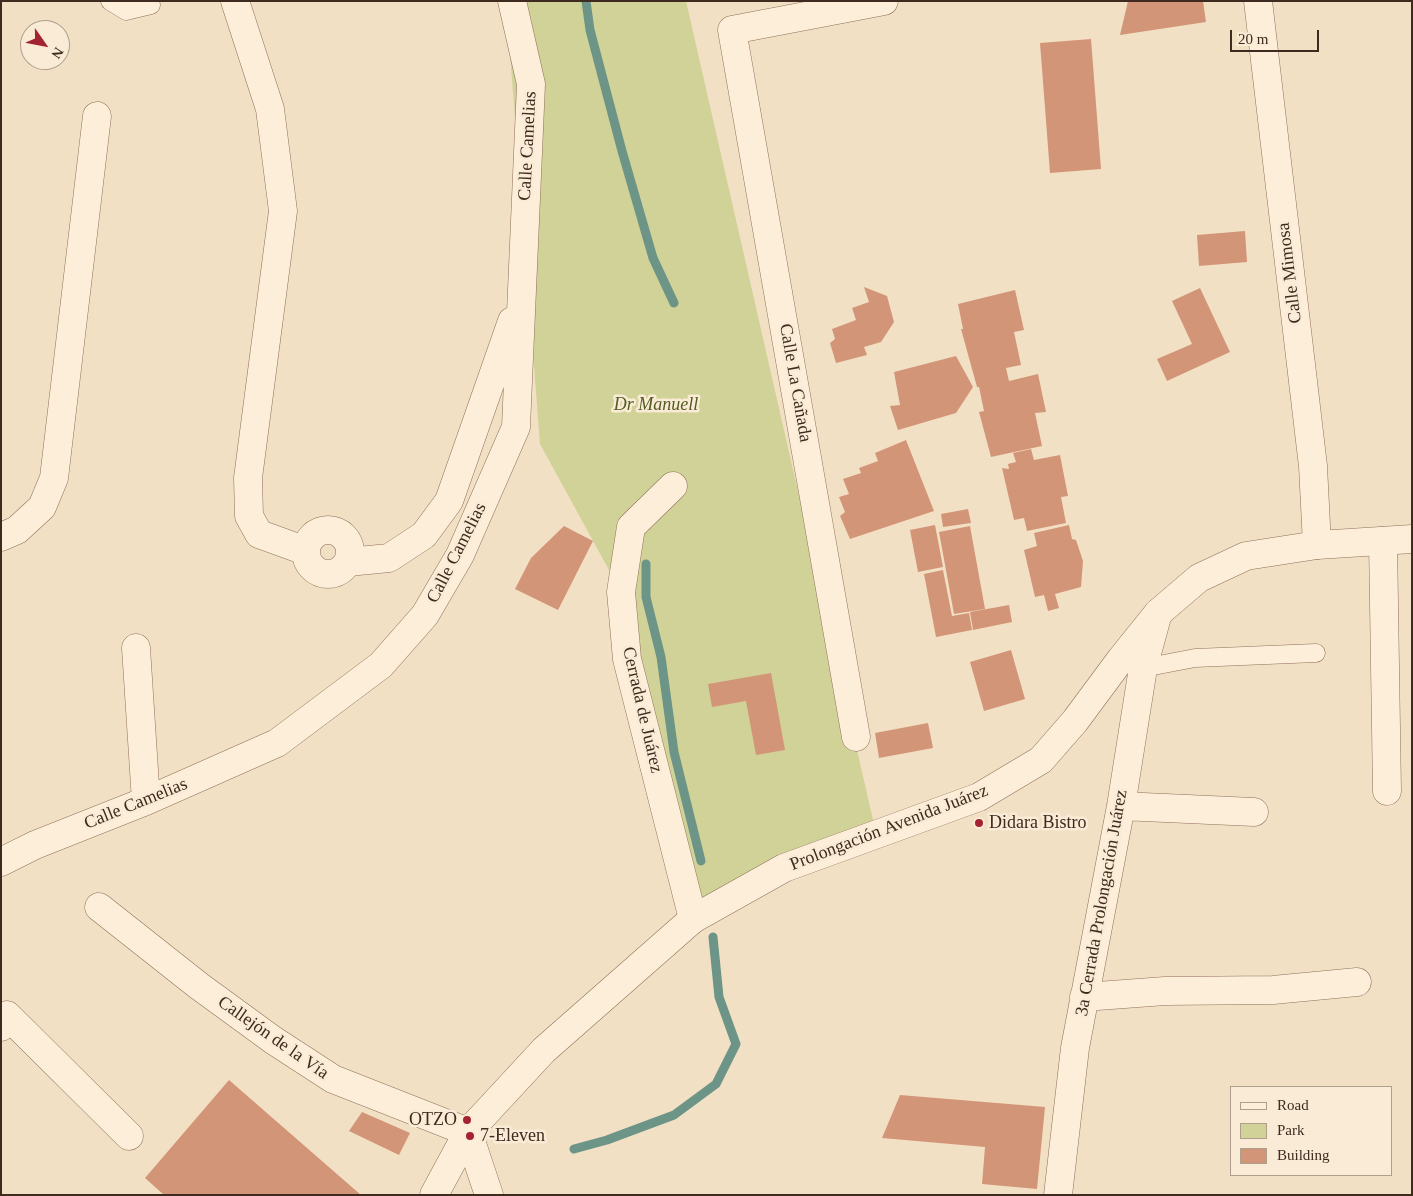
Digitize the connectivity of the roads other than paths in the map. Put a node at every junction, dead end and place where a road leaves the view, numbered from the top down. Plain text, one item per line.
1 (110, 1) edge
2 (236, 1) edge
3 (512, 1) edge
4 (884, 1) edge
5 (1258, 1) edge
6 (151, 5) dead end
7 (97, 116) dead end
8 (521, 294) junction
9 (673, 486) dead end
10 (1, 537) edge
11 (1412, 539) edge
12 (1383, 541) junction
13 (1317, 545) junction
14 (1158, 613) junction
15 (136, 648) dead end
16 (1316, 653) dead end
17 (1143, 668) junction
18 (856, 737) dead end
19 (1387, 791) dead end
20 (146, 801) junction
21 (1121, 806) junction
22 (1254, 812) dead end
23 (1, 862) edge
24 (99, 907) dead end
25 (693, 919) junction
26 (1357, 982) dead end
27 (1084, 997) junction
28 (4, 1021) edge
29 (468, 1132) junction
30 (129, 1136) dead end
31 (434, 1195) edge
32 (489, 1195) edge
33 (1058, 1195) edge

1 - 6 lane
2 - 8 street
3 - 8 street, Calle Camelias
4 - 18 street, Calle La Cañada
5 - 13 street, Calle Mimosa
7 - 10 street
8 - 20 street, Calle Camelias
9 - 25 street, Cerrada de Juárez
11 - 12 street, Prolongación Avenida Juárez
12 - 13 street, Prolongación Avenida Juárez
12 - 19 street
13 - 14 street, Prolongación Avenida Juárez
14 - 17 street, 3a Cerrada Prolongación Juárez
14 - 25 street, Prolongación Avenida Juárez
15 - 20 street
16 - 17 lane
17 - 21 street, 3a Cerrada Prolongación Juárez
20 - 23 street, Calle Camelias
21 - 22 street
21 - 27 street, 3a Cerrada Prolongación Juárez
24 - 29 street, Callejón de la Vía
25 - 29 street, Prolongación Avenida Juárez
26 - 27 street
27 - 33 street, 3a Cerrada Prolongación Juárez
28 - 30 street
29 - 31 street, Prolongación Avenida Juárez
29 - 32 street

